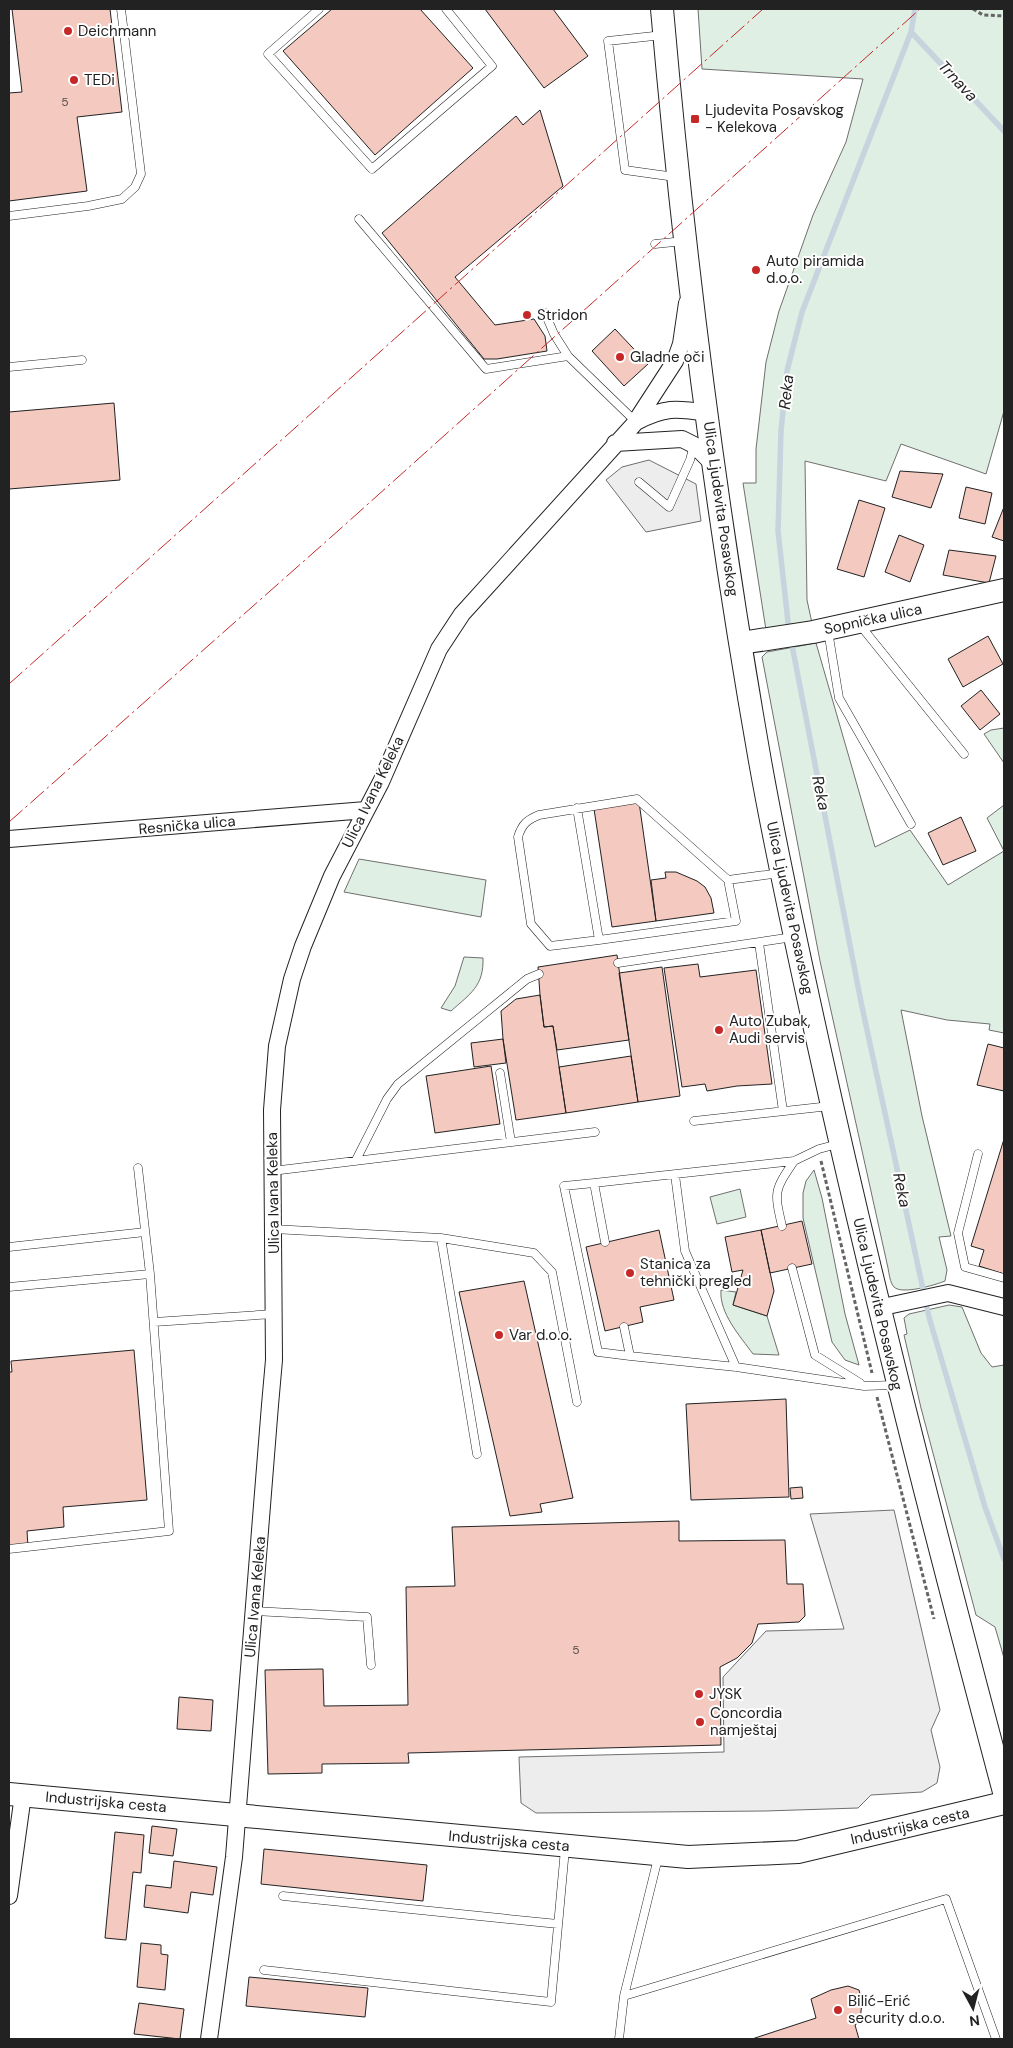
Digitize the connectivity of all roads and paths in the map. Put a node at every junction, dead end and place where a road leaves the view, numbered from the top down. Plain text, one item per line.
1 (121, 9) edge
2 (319, 9) edge
3 (446, 9) edge
4 (973, 9) edge
5 (660, 11) edge
6 (1004, 16) edge
7 (665, 35) junction
8 (678, 177) junction
9 (9, 216) edge
10 (358, 219) dead end
11 (686, 240) junction
12 (655, 244) dead end
13 (691, 276) junction
14 (545, 313) dead end
15 (568, 356) junction
16 (82, 360) dead end
17 (9, 367) edge
18 (707, 413) junction
19 (636, 422) junction
20 (615, 443) junction
21 (694, 445) junction
22 (713, 464) junction
23 (639, 482) dead end
24 (1004, 590) edge
25 (857, 622) junction
26 (820, 630) junction
27 (741, 643) junction
28 (964, 754) dead end
29 (578, 808) junction
30 (366, 810) junction
31 (911, 824) dead end
32 (9, 839) edge
33 (782, 873) junction
34 (728, 880) junction
35 (795, 937) junction
36 (599, 940) junction
37 (759, 943) junction
38 (618, 963) dead end
39 (539, 974) dead end
40 (500, 1073) dead end
41 (832, 1106) junction
42 (783, 1111) junction
43 (694, 1121) dead end
44 (595, 1132) dead end
45 (511, 1142) junction
46 (840, 1144) junction
47 (978, 1154) dead end
48 (356, 1160) junction
49 (794, 1161) junction
50 (823, 1167) dead end
51 (138, 1168) dead end
52 (272, 1171) junction
53 (675, 1175) junction
54 (594, 1183) junction
55 (782, 1226) dead end
56 (273, 1228) junction
57 (144, 1232) junction
58 (441, 1238) junction
59 (605, 1242) dead end
60 (9, 1247) edge
61 (792, 1268) dead end
62 (150, 1274) junction
63 (1004, 1278) edge
64 (9, 1287) edge
65 (878, 1308) junction
66 (1004, 1308) edge
67 (274, 1314) junction
68 (154, 1322) junction
69 (624, 1327) dead end
70 (630, 1356) junction
71 (736, 1367) junction
72 (871, 1370) dead end
73 (897, 1385) junction
74 (864, 1386) junction
75 (577, 1402) dead end
76 (880, 1409) dead end
77 (477, 1454) dead end
78 (9, 1548) edge
79 (254, 1611) junction
80 (934, 1619) dead end
81 (371, 1665) dead end
82 (1004, 1792) edge
83 (16, 1795) edge
84 (1004, 1803) edge
85 (236, 1815) junction
86 (565, 1847) junction
87 (659, 1856) junction
88 (9, 1896) edge
89 (283, 1896) dead end
90 (558, 1924) junction
91 (264, 1970) dead end
92 (624, 1996) junction
93 (209, 2039) edge
94 (619, 2039) edge
95 (996, 2039) edge

1 - 9 lane
2 - 3 lane
4 - 6 path
5 - 7 main road, Ulica Ljudevita Posavskog
7 - 8 main road, Ulica Ljudevita Posavskog
7 - 8 lane
8 - 11 main road, Ulica Ljudevita Posavskog
10 - 15 lane
11 - 12 lane
11 - 13 main road, Ulica Ljudevita Posavskog
13 - 18 main road, Ulica Ljudevita Posavskog
13 - 19 street, Ulica Ivana Keleka
14 - 15 lane
15 - 19 lane
16 - 17 lane
18 - 19 street, Ulica Ivana Keleka
18 - 22 main road, Ulica Ljudevita Posavskog
19 - 20 street, Ulica Ivana Keleka
20 - 21 street
20 - 30 street, Ulica Ivana Keleka
21 - 22 street
21 - 23 lane
22 - 27 main road, Ulica Ljudevita Posavskog
24 - 25 main road, Sopnička ulica
25 - 26 main road, Sopnička ulica
25 - 28 lane
26 - 27 main road, Sopnička ulica
26 - 31 lane
27 - 33 main road, Ulica Ljudevita Posavskog
29 - 34 lane
29 - 36 lane
29 - 36 lane
30 - 32 street, Resnička ulica
30 - 52 street, Ulica Ivana Keleka
33 - 34 lane
33 - 35 main road, Ulica Ljudevita Posavskog
34 - 36 lane
35 - 37 lane
35 - 41 main road, Ulica Ljudevita Posavskog
37 - 38 lane
37 - 42 lane
39 - 48 lane
40 - 45 lane
41 - 42 lane
41 - 46 main road, Ulica Ljudevita Posavskog
42 - 43 lane
44 - 45 lane
45 - 48 lane
46 - 49 lane
46 - 65 main road, Ulica Ljudevita Posavskog
47 - 63 lane
48 - 52 lane
49 - 53 lane
49 - 55 lane
50 - 72 path
51 - 57 lane
52 - 56 street, Ulica Ivana Keleka
53 - 54 lane
53 - 71 lane
54 - 59 lane
54 - 70 lane
56 - 58 lane
56 - 67 street, Ulica Ivana Keleka
57 - 60 lane
57 - 62 lane
58 - 75 lane
58 - 77 lane
61 - 74 lane
62 - 64 lane
62 - 68 lane
65 - 66 street
65 - 73 main road, Ulica Ljudevita Posavskog
67 - 68 lane
67 - 79 street, Ulica Ivana Keleka
68 - 78 lane
69 - 70 lane
70 - 71 lane
71 - 74 lane
73 - 74 lane
73 - 82 main road, Ulica Ljudevita Posavskog
76 - 80 path
79 - 81 lane
79 - 85 street, Ulica Ivana Keleka
83 - 85 main road, Industrijska cesta
83 - 88 street
84 - 87 main road, Industrijska cesta
85 - 86 main road, Industrijska cesta
85 - 93 street, Ulica Ivana Keleka
86 - 87 main road, Industrijska cesta
86 - 90 lane
87 - 92 lane
89 - 90 lane
90 - 91 lane
92 - 94 lane
92 - 95 lane

